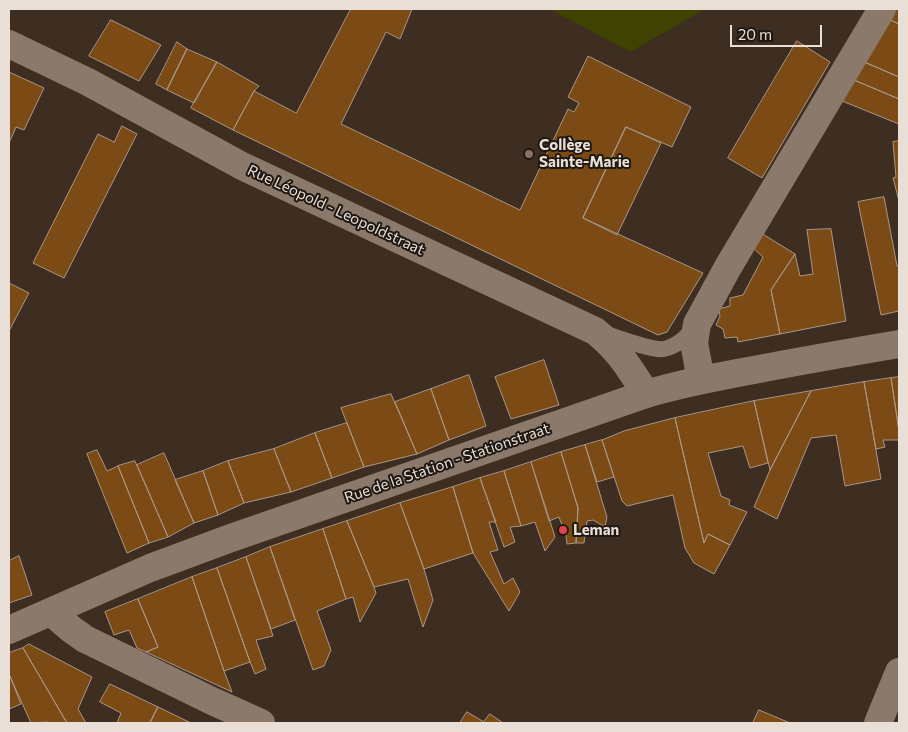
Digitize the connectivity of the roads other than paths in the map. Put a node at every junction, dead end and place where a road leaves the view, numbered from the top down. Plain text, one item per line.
1 (882, 9) edge
2 (9, 44) edge
3 (698, 324) junction
4 (595, 331) junction
5 (899, 344) edge
6 (701, 380) junction
7 (646, 394) junction
8 (51, 612) junction
9 (9, 630) edge
10 (899, 672) edge
11 (261, 723) edge
12 (878, 723) edge

1 - 3 street
2 - 4 street, Rue Léopold - Leopoldstraat
3 - 4 lane
3 - 6 street
4 - 7 street, Rue Léopold - Leopoldstraat
5 - 6 street, Rue de la Station - Stationstraat
6 - 7 street, Rue de la Station - Stationstraat
7 - 8 street, Rue de la Station - Stationstraat
8 - 9 street, Rue de la Station - Stationstraat
8 - 11 street
10 - 12 street

